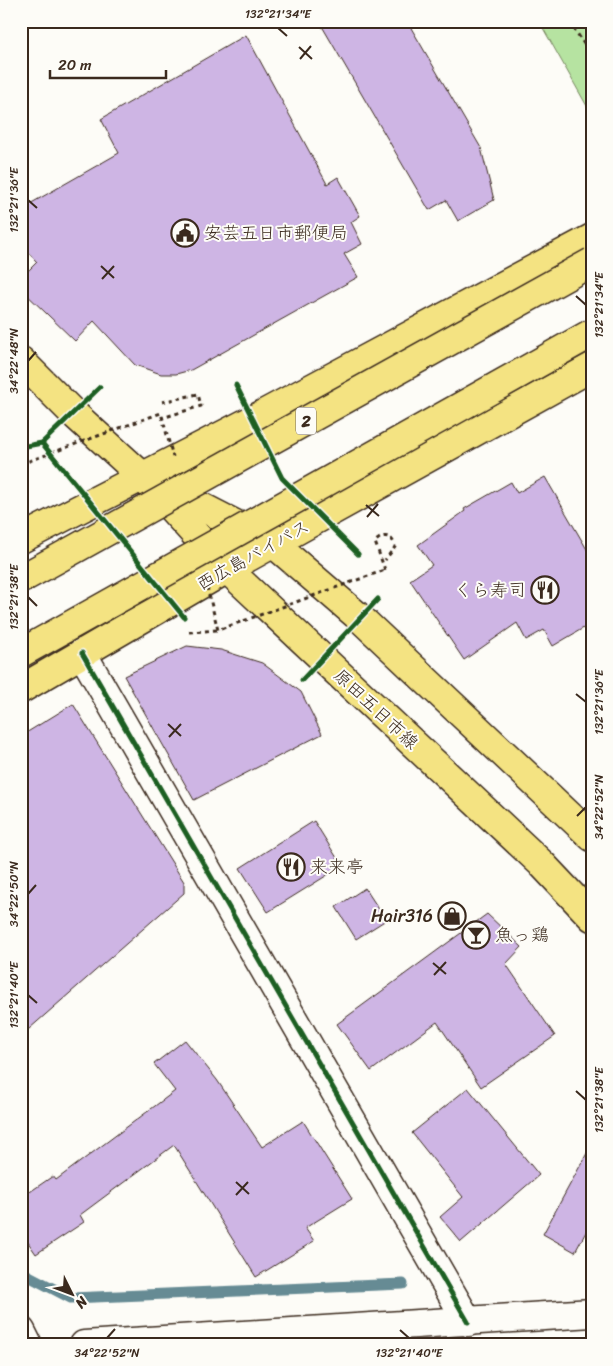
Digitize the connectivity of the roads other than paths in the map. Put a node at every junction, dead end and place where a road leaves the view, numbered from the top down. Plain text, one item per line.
1 (592, 238) edge
2 (592, 262) edge
3 (592, 333) edge
4 (21, 361) edge
5 (592, 367) edge
6 (142, 476) junction
7 (21, 539) edge
8 (274, 544) junction
9 (228, 569) junction
10 (21, 579) edge
11 (21, 653) edge
12 (82, 653) junction
13 (21, 689) edge
14 (592, 837) edge
15 (592, 917) edge
16 (592, 1314) edge
17 (468, 1322) junction
18 (21, 1330) edge
19 (28, 1345) edge
20 (84, 1345) edge

1 - 6 main road, 2
2 - 10 main road, 2, bridge
3 - 11 main road, 西広島バイパス, bridge
4 - 6 main road, 原田五日市線
5 - 8 main road, 西広島バイパス
6 - 7 main road, 2
6 - 8 main road, 原田五日市線
6 - 9 main road, 原田五日市線
8 - 9 main road, 西広島バイパス
8 - 14 main road, 原田五日市線
9 - 12 main road, 西広島バイパス
9 - 15 main road, 原田五日市線
12 - 13 main road, 西広島バイパス
12 - 17 street
16 - 17 street
17 - 20 street
18 - 19 street

